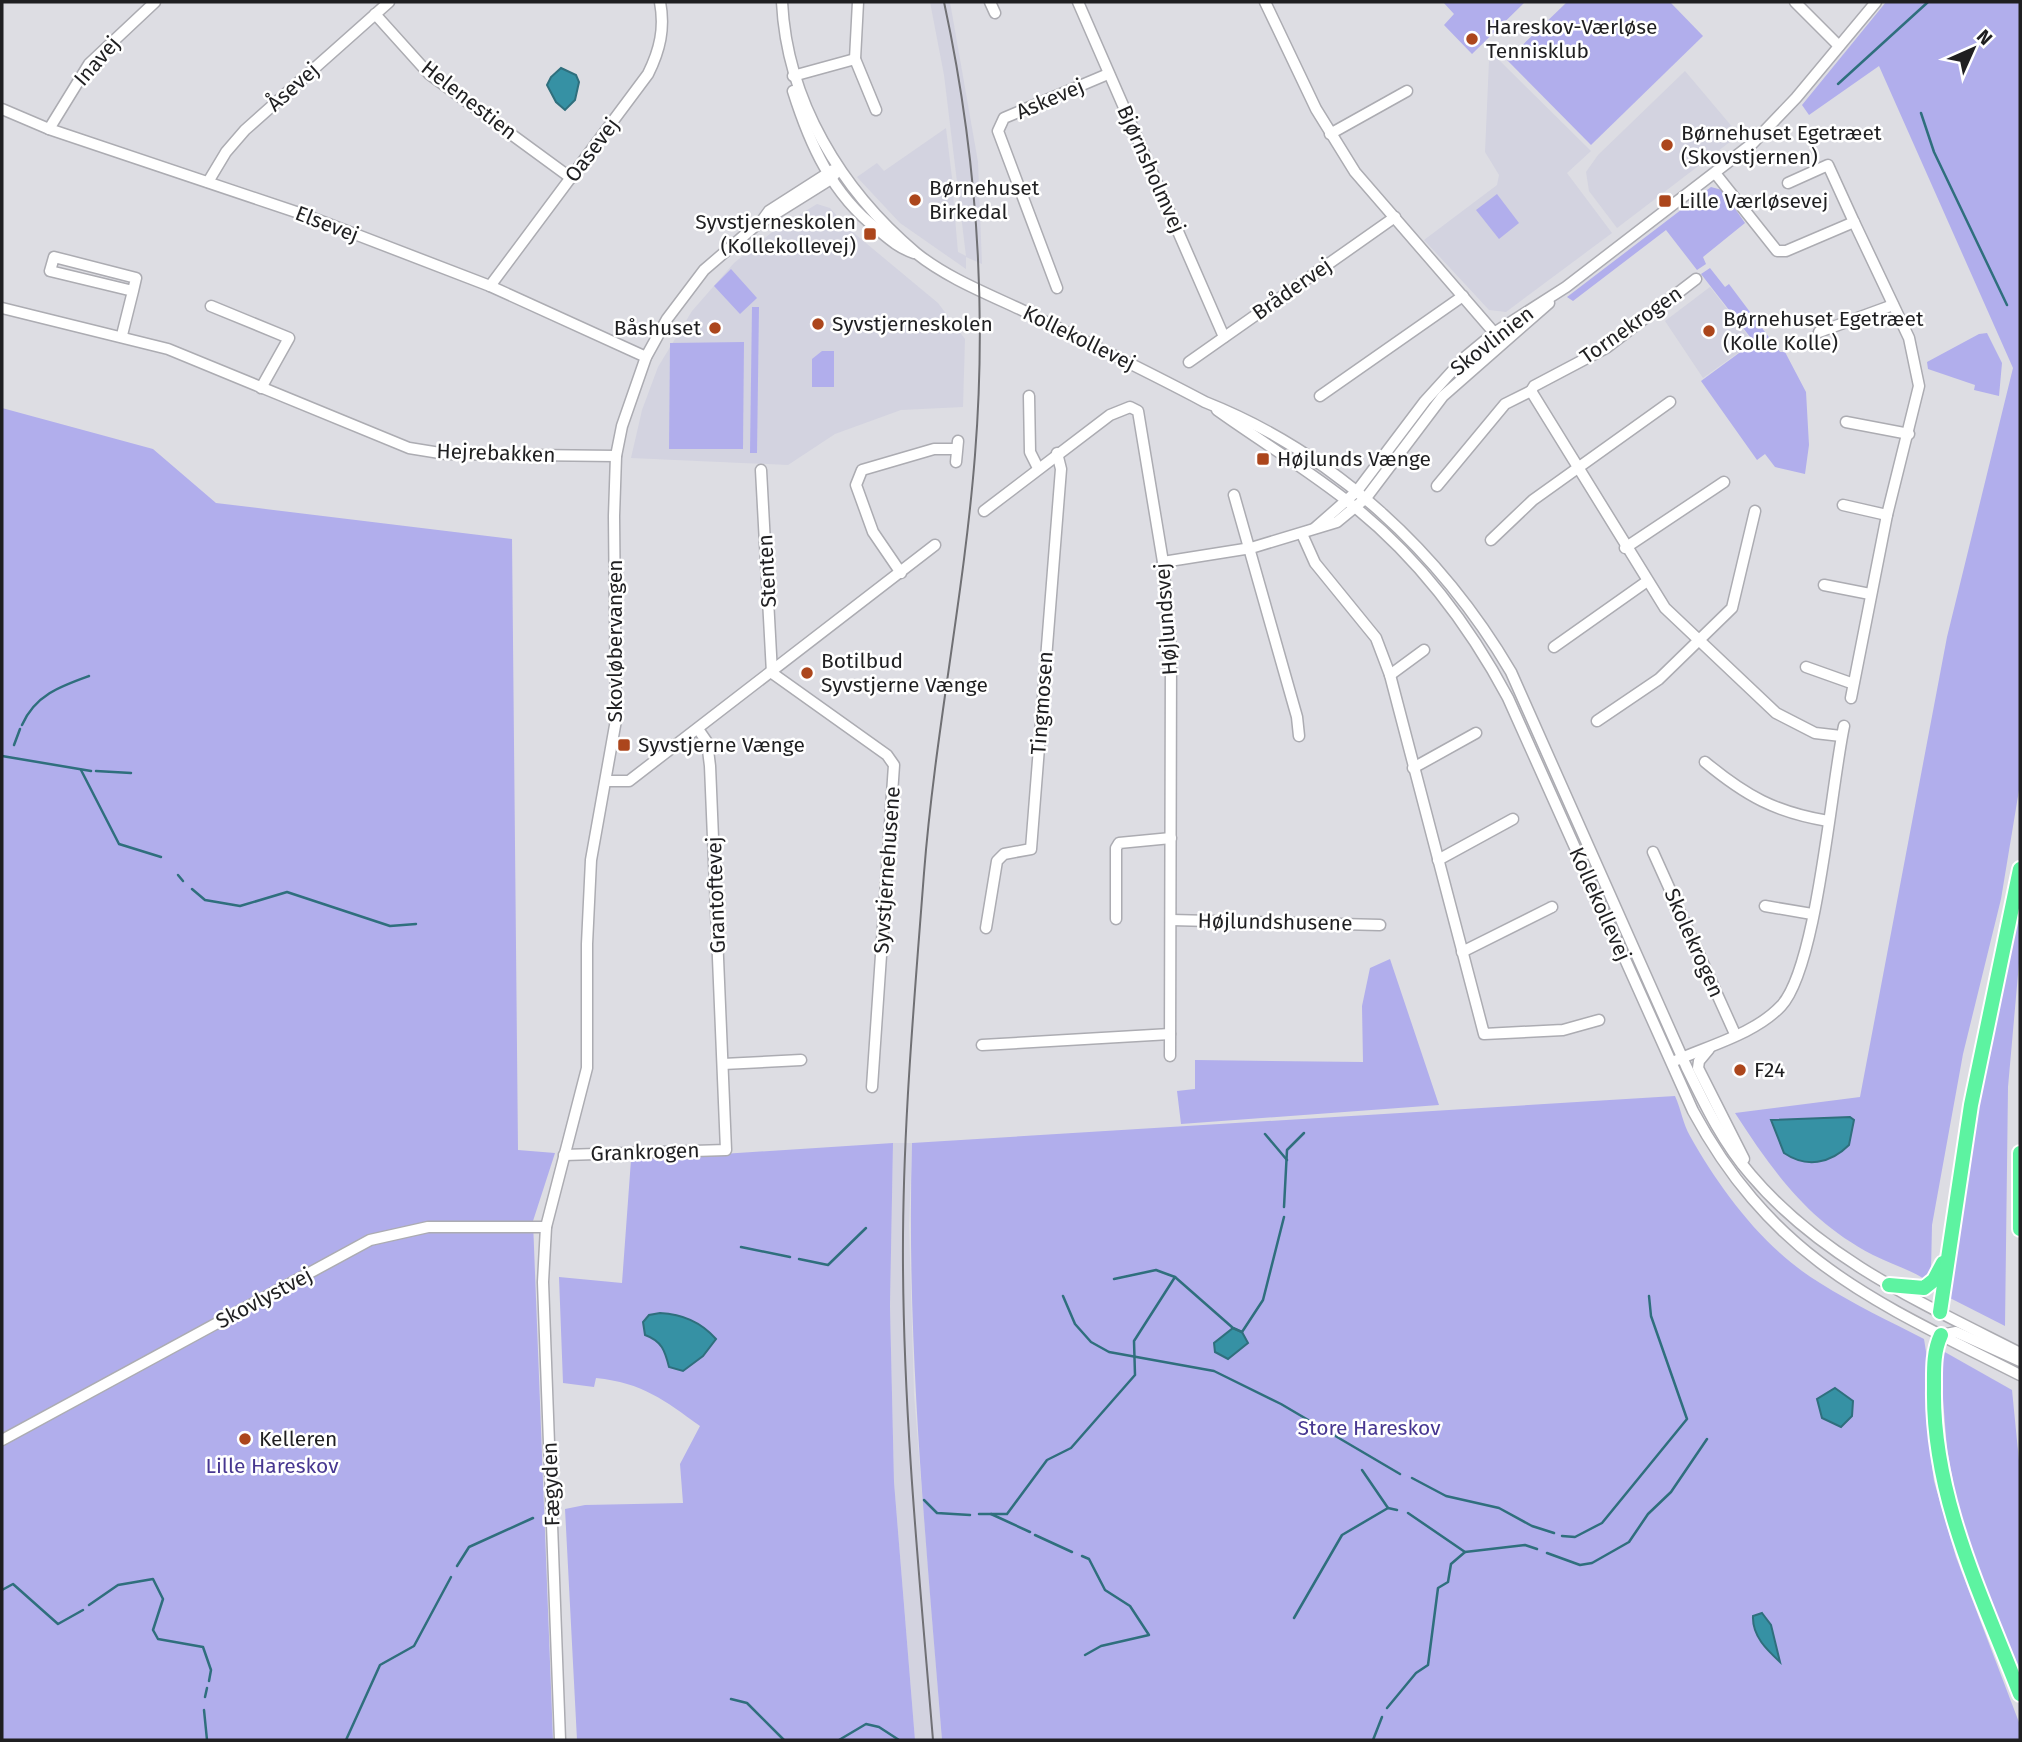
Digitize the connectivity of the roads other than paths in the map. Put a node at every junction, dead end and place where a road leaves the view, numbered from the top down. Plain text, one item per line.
1 (155, 2) edge
2 (389, 2) edge
3 (660, 2) edge
4 (782, 2) edge
5 (858, 2) edge
6 (990, 2) edge
7 (1078, 2) edge
8 (1265, 2) edge
9 (1795, 2) edge
10 (1876, 2) edge
11 (995, 13) dead end
12 (375, 14) junction
13 (1839, 46) junction
14 (855, 59) junction
15 (1108, 74) junction
16 (793, 76) junction
17 (1407, 91) dead end
18 (2, 109) edge
19 (876, 110) dead end
20 (49, 129) junction
21 (1330, 134) junction
22 (839, 169) junction
23 (1716, 173) junction
24 (829, 175) junction
25 (571, 178) junction
26 (208, 182) junction
27 (1788, 183) dead end
28 (1395, 217) junction
29 (1854, 222) junction
30 (917, 254) junction
31 (1696, 279) dead end
32 (490, 286) junction
33 (1566, 286) junction
34 (1056, 288) dead end
35 (133, 291) junction
36 (1463, 296) junction
37 (1893, 305) junction
38 (211, 306) dead end
39 (2, 308) edge
40 (1819, 332) dead end
41 (1494, 333) junction
42 (122, 335) junction
43 (1224, 337) junction
44 (1502, 342) junction
45 (646, 357) junction
46 (1189, 362) dead end
47 (261, 388) junction
48 (1531, 391) junction
49 (1029, 396) dead end
50 (1320, 397) dead end
51 (1205, 401) junction
52 (1670, 402) dead end
53 (1846, 422) dead end
54 (1909, 434) junction
55 (1057, 453) junction
56 (616, 456) junction
57 (956, 461) dead end
58 (1038, 468) junction
59 (1577, 469) junction
60 (761, 470) dead end
61 (1724, 482) dead end
62 (1437, 486) dead end
63 (1234, 495) dead end
64 (1361, 495) junction
65 (1351, 504) junction
66 (1843, 505) dead end
67 (984, 511) dead end
68 (1755, 511) dead end
69 (1886, 515) junction
70 (1302, 534) junction
71 (1491, 540) dead end
72 (935, 545) dead end
73 (1251, 548) junction
74 (1625, 548) junction
75 (1163, 562) junction
76 (901, 573) junction
77 (1646, 582) junction
78 (1824, 585) dead end
79 (1870, 594) junction
80 (1700, 641) junction
81 (1553, 647) dead end
82 (1424, 650) dead end
83 (1806, 667) dead end
84 (772, 673) junction
85 (1390, 675) junction
86 (1852, 683) junction
87 (1851, 698) dead end
88 (1597, 721) dead end
89 (698, 729) junction
90 (1476, 733) dead end
91 (1299, 736) dead end
92 (1705, 762) dead end
93 (1413, 768) junction
94 (608, 781) junction
95 (1513, 819) dead end
96 (1828, 821) junction
97 (1171, 838) junction
98 (1653, 852) dead end
99 (1438, 860) junction
100 (2020, 869) edge
101 (1765, 906) dead end
102 (1552, 908) dead end
103 (1812, 914) junction
104 (1116, 919) dead end
105 (1171, 920) junction
106 (1380, 925) dead end
107 (986, 928) dead end
108 (1462, 952) junction
109 (1600, 1020) dead end
110 (1170, 1034) junction
111 (1735, 1034) junction
112 (1715, 1043) junction
113 (982, 1045) dead end
114 (1170, 1056) dead end
115 (1682, 1058) junction
116 (801, 1060) dead end
117 (1671, 1063) junction
118 (723, 1065) junction
119 (872, 1087) dead end
120 (726, 1150) joint
121 (2020, 1153) edge
122 (564, 1155) junction
123 (1751, 1175) junction
124 (545, 1227) junction
125 (2020, 1229) edge
126 (1947, 1255) junction
127 (1889, 1285) junction
128 (1940, 1312) junction
129 (1941, 1335) junction
130 (2020, 1353) edge
131 (2020, 1361) edge
132 (2020, 1375) edge
133 (2, 1440) edge
134 (2020, 1694) edge
135 (560, 1740) edge

1 - 20 street, Inavej
2 - 12 street, Åsevej
3 - 25 street, Oasevej
4 - 16 street, Kollekollevej
5 - 14 street
6 - 11 street
7 - 15 street, Bjørnsholmvej
8 - 21 street
9 - 13 street
10 - 13 street, Skovlinien
12 - 25 street, Helenestien
12 - 26 street, Åsevej
13 - 23 street, Skovlinien
14 - 16 street
14 - 19 street
15 - 34 street, Askevej
15 - 43 street, Bjørnsholmvej
16 - 22 street, Kollekollevej
16 - 24 street, Kollekollevej
17 - 21 street
18 - 20 street, Elsevej
20 - 26 street, Elsevej
21 - 28 street
22 - 24 street, Skovløbervangen
22 - 30 street, Kollekollevej
23 - 29 street
23 - 33 street, Skovlinien
24 - 30 street, Kollekollevej
24 - 45 street, Skovløbervangen
25 - 32 street, Oasevej
26 - 32 street, Elsevej
27 - 29 street
28 - 36 street
28 - 43 street, Brådervej
29 - 37 street
30 - 51 street, Kollekollevej
31 - 48 street, Tornekrogen
32 - 45 street, Elsevej
33 - 41 street, Skovlinien
33 - 44 street, Skovlinien
35 - 35 street
35 - 42 street
36 - 41 street
36 - 50 street
37 - 40 street
37 - 54 street
38 - 47 street
39 - 42 street, Hejrebakken
41 - 44 street
41 - 64 street, Skovlinien
42 - 47 street, Hejrebakken
43 - 46 street, Brådervej
44 - 64 street, Skovlinien
45 - 56 street, Skovløbervangen
47 - 56 street, Hejrebakken
48 - 59 street
48 - 62 street, Tornekrogen
49 - 58 street
51 - 64 street, Kollekollevej
51 - 65 street, Kollekollevej
52 - 59 street
53 - 54 street
54 - 69 street
55 - 58 street
55 - 75 street, Højlundsvej
55 - 107 street, Tingmosen
56 - 94 street, Skovløbervangen
57 - 76 street
58 - 67 street
59 - 71 street
59 - 74 street
60 - 84 street, Stenten
61 - 74 street
63 - 73 street
64 - 65 street, Skovlinien
64 - 115 street, Kollekollevej
65 - 70 street
65 - 117 street, Kollekollevej
66 - 69 street
68 - 80 street
69 - 79 street
70 - 73 street
70 - 85 street
72 - 76 street
73 - 75 street
73 - 91 street
74 - 77 street
75 - 97 street, Højlundsvej
76 - 84 street
77 - 80 street
77 - 81 street
78 - 79 street
79 - 86 street
80 - 88 street
80 - 96 street
82 - 85 street
83 - 86 street
84 - 89 street
84 - 119 street, Syvstjernehusene
85 - 93 street
86 - 87 street
89 - 94 street
89 - 118 street, Grantoftevej
90 - 93 street
92 - 96 street
93 - 99 street
94 - 122 street, Skovløbervangen
95 - 99 street
96 - 103 street
97 - 104 street
97 - 105 street, Højlundsvej
98 - 111 street, Skolekrogen
99 - 108 street
100 - 126 highway
101 - 103 street
102 - 108 street
103 - 111 street
105 - 106 street, Højlundshusene
105 - 110 street, Højlundsvej
108 - 109 street
110 - 113 street
110 - 114 street, Højlundsvej
111 - 112 street
112 - 115 street
112 - 123 street
115 - 117 street
115 - 123 street, Kollekollevej
116 - 118 street
117 - 129 street, Kollekollevej
118 - 120 street, Grantoftevej
120 - 122 street, Grankrogen
121 - 125 highway
122 - 124 street, Skovløbervangen
123 - 127 street, Kollekollevej
124 - 133 street, Skovlystvej
124 - 135 street, Fægyden
126 - 127 highway
126 - 128 highway
127 - 128 street, Kollekollevej
128 - 129 street
128 - 130 street, Kollekollevej
129 - 131 street
129 - 132 street, Kollekollevej
129 - 134 highway

